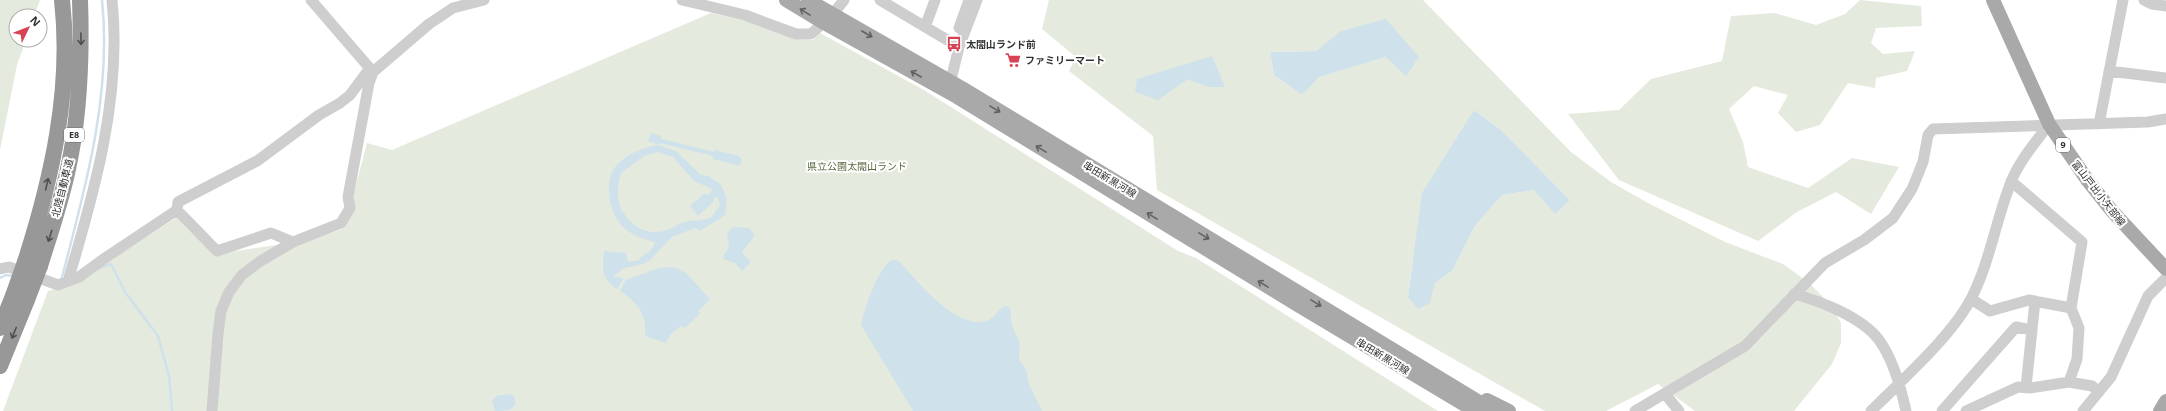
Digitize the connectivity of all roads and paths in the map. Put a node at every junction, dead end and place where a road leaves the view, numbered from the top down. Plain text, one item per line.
1 (62, 0) edge
2 (80, 0) edge
3 (112, 0) edge
4 (311, 0) edge
5 (484, 0) edge
6 (682, 0) edge
7 (786, 0) edge
8 (808, 0) edge
9 (844, 0) edge
10 (935, 0) edge
11 (969, 0) edge
12 (977, 0) edge
13 (1993, 0) edge
14 (2123, 0) edge
15 (2144, 0) edge
16 (883, 1) edge
17 (2166, 6) edge
18 (828, 19) junction
19 (925, 27) junction
20 (954, 44) junction
21 (372, 70) junction
22 (2109, 71) junction
23 (2166, 78) edge
24 (945, 85) junction
25 (2166, 119) edge
26 (2049, 124) junction
27 (2099, 124) junction
28 (2011, 182) junction
29 (177, 210) junction
30 (293, 242) junction
31 (32, 264) junction
32 (0, 269) edge
33 (2166, 270) edge
34 (2166, 278) edge
35 (68, 281) junction
36 (1794, 294) junction
37 (20, 298) junction
38 (1971, 299) junction
39 (2035, 301) junction
40 (2071, 308) junction
41 (0, 328) edge
42 (2032, 330) junction
43 (1411, 359) junction
44 (0, 366) edge
45 (1899, 382) junction
46 (2069, 382) junction
47 (2026, 387) junction
48 (2099, 392) junction
49 (1665, 394) junction
50 (2166, 400) edge
51 (1472, 408) edge
52 (212, 411) edge
53 (1494, 411) edge
54 (1509, 411) edge
55 (1635, 411) edge
56 (1679, 411) edge
57 (1871, 411) edge
58 (1906, 411) edge
59 (1942, 411) edge
60 (1966, 411) edge
61 (2083, 411) edge
62 (2160, 411) edge

31 -> 1 highway, 北陸自動車道 / E8
2 -> 31 highway, 北陸自動車道 / E8
3 - 35 street
4 - 21 street
5 - 21 street
6 - 18 street
18 -> 7 main road, 串田新黒河線
8 - 18 main road, 串田新黒河線
9 - 18 street
10 - 19 street
11 - 20 street
12 - 24 street
13 - 26 main road, 富山戸出小矢部線 / 9
14 - 22 street
15 - 17 street
16 - 19 street
18 - 24 main road, 串田新黒河線
19 - 20 street
20 - 24 street
21 - 29 street
21 - 30 street
22 - 23 street
22 - 27 street
24 -> 43 main road, 串田新黒河線
51 -> 24 main road, 串田新黒河線
25 - 27 street
26 - 27 street
26 - 28 street
26 - 33 main road, 富山戸出小矢部線 / 9
26 - 36 street
28 - 38 street
28 - 40 street
29 - 30 street
29 - 35 street
30 - 52 street
31 - 37 highway, 北陸自動車道 / E8, bridge
32 - 35 street
34 - 48 street
36 - 45 street
36 - 49 street
37 - 41 highway, 北陸自動車道 / E8
37 -> 44 highway, 北陸自動車道 / E8
38 - 39 street
38 - 45 street
39 - 40 street
39 - 42 street
40 - 46 street
42 - 47 street
42 - 59 street
43 - 51 main road, 串田新黒河線
43 - 54 main road, 串田新黒河線
45 - 57 street
45 - 58 street
46 - 47 street
46 - 48 street
47 - 60 street
48 - 61 street
49 - 55 street
49 - 56 street
50 - 62 main road
51 - 53 main road

